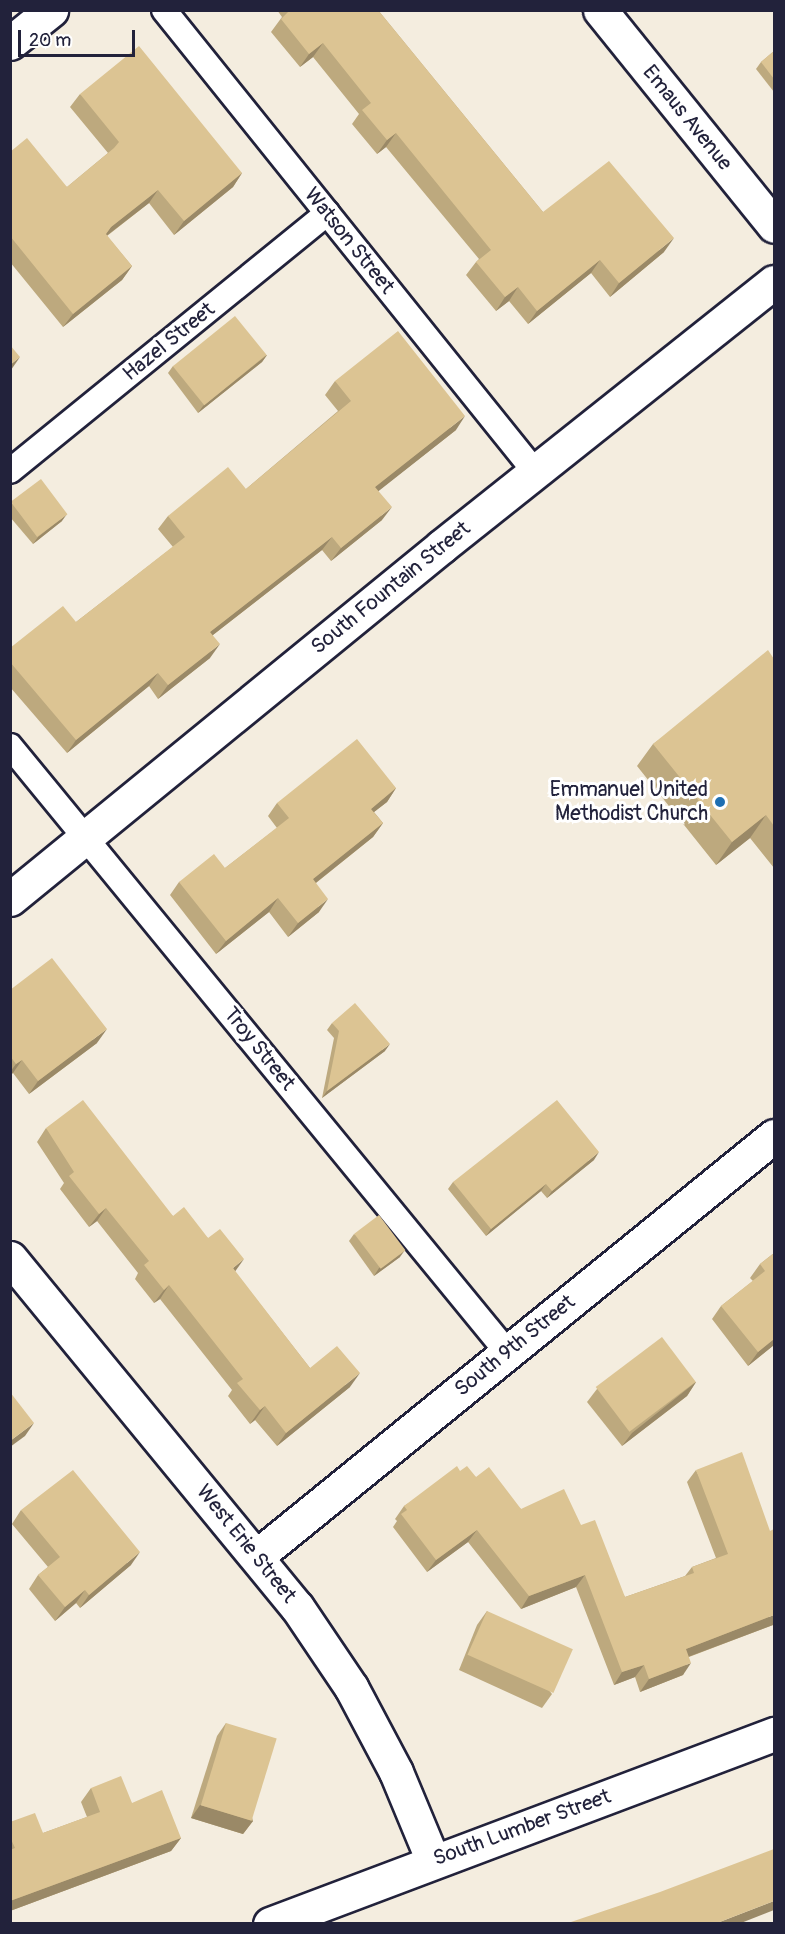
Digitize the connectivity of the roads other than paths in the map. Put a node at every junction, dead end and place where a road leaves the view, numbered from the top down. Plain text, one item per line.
1 (51, 10) edge
2 (164, 10) edge
3 (600, 10) edge
4 (10, 44) edge
5 (327, 213) junction
6 (774, 225) edge
7 (774, 282) edge
8 (10, 471) edge
9 (535, 472) junction
10 (10, 746) edge
11 (87, 838) junction
12 (10, 899) edge
13 (774, 1136) edge
14 (10, 1258) edge
15 (507, 1352) junction
16 (256, 1556) junction
17 (774, 1734) edge
18 (433, 1861) junction
19 (270, 1923) edge

1 - 4 street
2 - 5 lane, Watson Street
3 - 6 street, Emaus Avenue
5 - 8 lane, Hazel Street
5 - 9 lane, Watson Street
7 - 9 street, South Fountain Street
9 - 11 street, South Fountain Street
10 - 11 lane, Troy Street
11 - 12 street, South Fountain Street
11 - 15 lane, Troy Street
13 - 15 street, South 9th Street
14 - 16 street, West Erie Street
15 - 16 street, South 9th Street
16 - 18 street, West Erie Street
17 - 18 street, South Lumber Street
18 - 19 street, South Lumber Street

